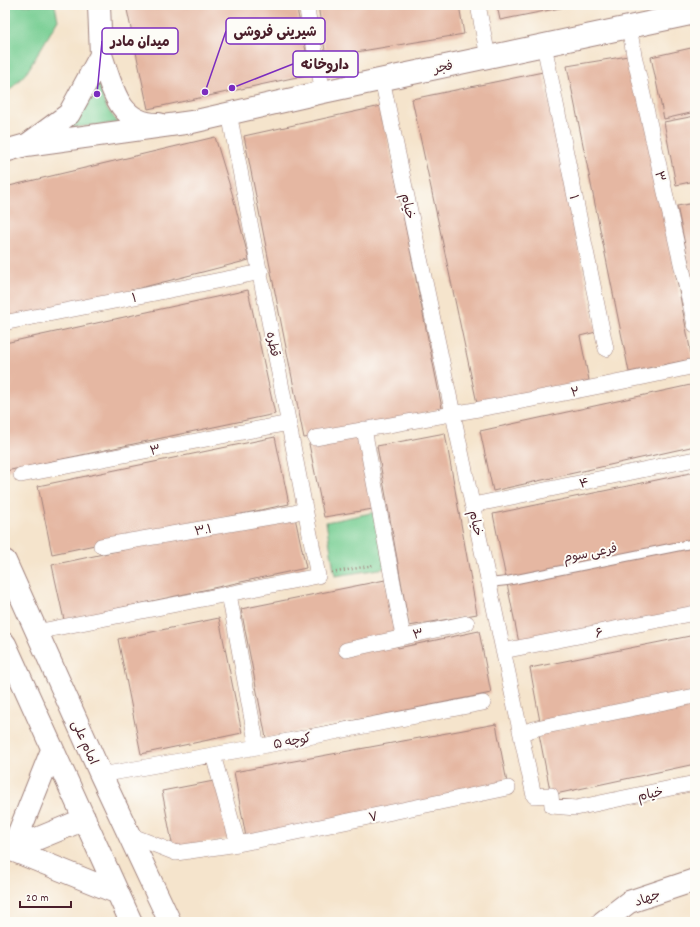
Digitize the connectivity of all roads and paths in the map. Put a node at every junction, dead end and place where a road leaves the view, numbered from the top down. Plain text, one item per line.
1 (98, 5) edge
2 (306, 5) edge
3 (478, 5) edge
4 (695, 13) edge
5 (629, 26) junction
6 (544, 45) junction
7 (102, 55) junction
8 (488, 57) junction
9 (382, 79) junction
10 (323, 92) junction
11 (229, 113) junction
12 (192, 122) junction
13 (26, 145) junction
14 (5, 151) edge
15 (261, 272) junction
16 (8, 322) dead end
17 (695, 325) edge
18 (606, 349) dead end
19 (695, 366) edge
20 (454, 414) junction
21 (289, 423) junction
22 (364, 429) junction
23 (315, 438) dead end
24 (695, 459) edge
25 (21, 475) dead end
26 (473, 505) junction
27 (305, 509) junction
28 (695, 543) edge
29 (101, 546) dead end
30 (5, 561) edge
31 (388, 562) junction
32 (318, 576) junction
33 (489, 582) junction
34 (229, 594) junction
35 (695, 613) edge
36 (466, 623) dead end
37 (36, 632) junction
38 (403, 636) junction
39 (5, 644) edge
40 (346, 650) dead end
41 (503, 651) junction
42 (695, 696) edge
43 (483, 703) dead end
44 (521, 733) junction
45 (256, 747) junction
46 (52, 750) junction
47 (213, 755) junction
48 (101, 775) junction
49 (695, 783) edge
50 (508, 788) dead end
51 (85, 819) junction
52 (130, 836) junction
53 (238, 844) junction
54 (8, 851) edge
55 (695, 880) edge
56 (118, 893) junction
57 (131, 922) edge
58 (170, 922) edge
59 (603, 922) edge

1 - 7 main road
2 - 10 street
3 - 8 street
4 - 5 main road, فجر
5 - 6 main road, فجر
5 - 17 street, ۳
6 - 8 main road, فجر
6 - 18 street, ۱
7 - 12 main road
7 - 13 main road
8 - 9 main road, فجر
9 - 10 main road, فجر
9 - 20 street, خیام
10 - 11 main road, فجر
11 - 12 main road, فجر
11 - 15 street, قطره
12 - 13 main road
13 - 14 main road
15 - 16 street, ۱
15 - 21 street, قطره
19 - 20 street, ۲
20 - 22 street
20 - 26 street, خیام
21 - 25 street, ۳
21 - 27 street, قطره
22 - 23 street
22 - 31 street
24 - 26 street, ۴
26 - 33 street, خیام
27 - 29 street, ۳.۱
27 - 32 street, قطره
28 - 33 lane, فرعی سوم
30 - 37 main road, امام علی
31 - 32 path
31 - 38 street
32 - 34 street
33 - 41 street, خیام
34 - 37 street
34 - 45 street
35 - 41 street, ۶
36 - 38 street, ۳
37 - 48 main road, امام علی
38 - 40 street, ۳
39 - 46 main road
41 - 44 street, خیام
42 - 44 street
43 - 45 street, کوچه ۵
44 - 49 street, خیام
45 - 47 street, کوچه ۵
46 - 51 main road
46 - 54 main road
47 - 48 street, کوچه ۵
47 - 53 street
48 - 52 main road, امام علی
50 - 53 street, ۷
51 - 54 main road
51 - 56 main road
52 - 53 street, ۷
52 - 58 main road, امام علی
54 - 56 main road
55 - 59 main road, جهاد
56 - 57 main road

